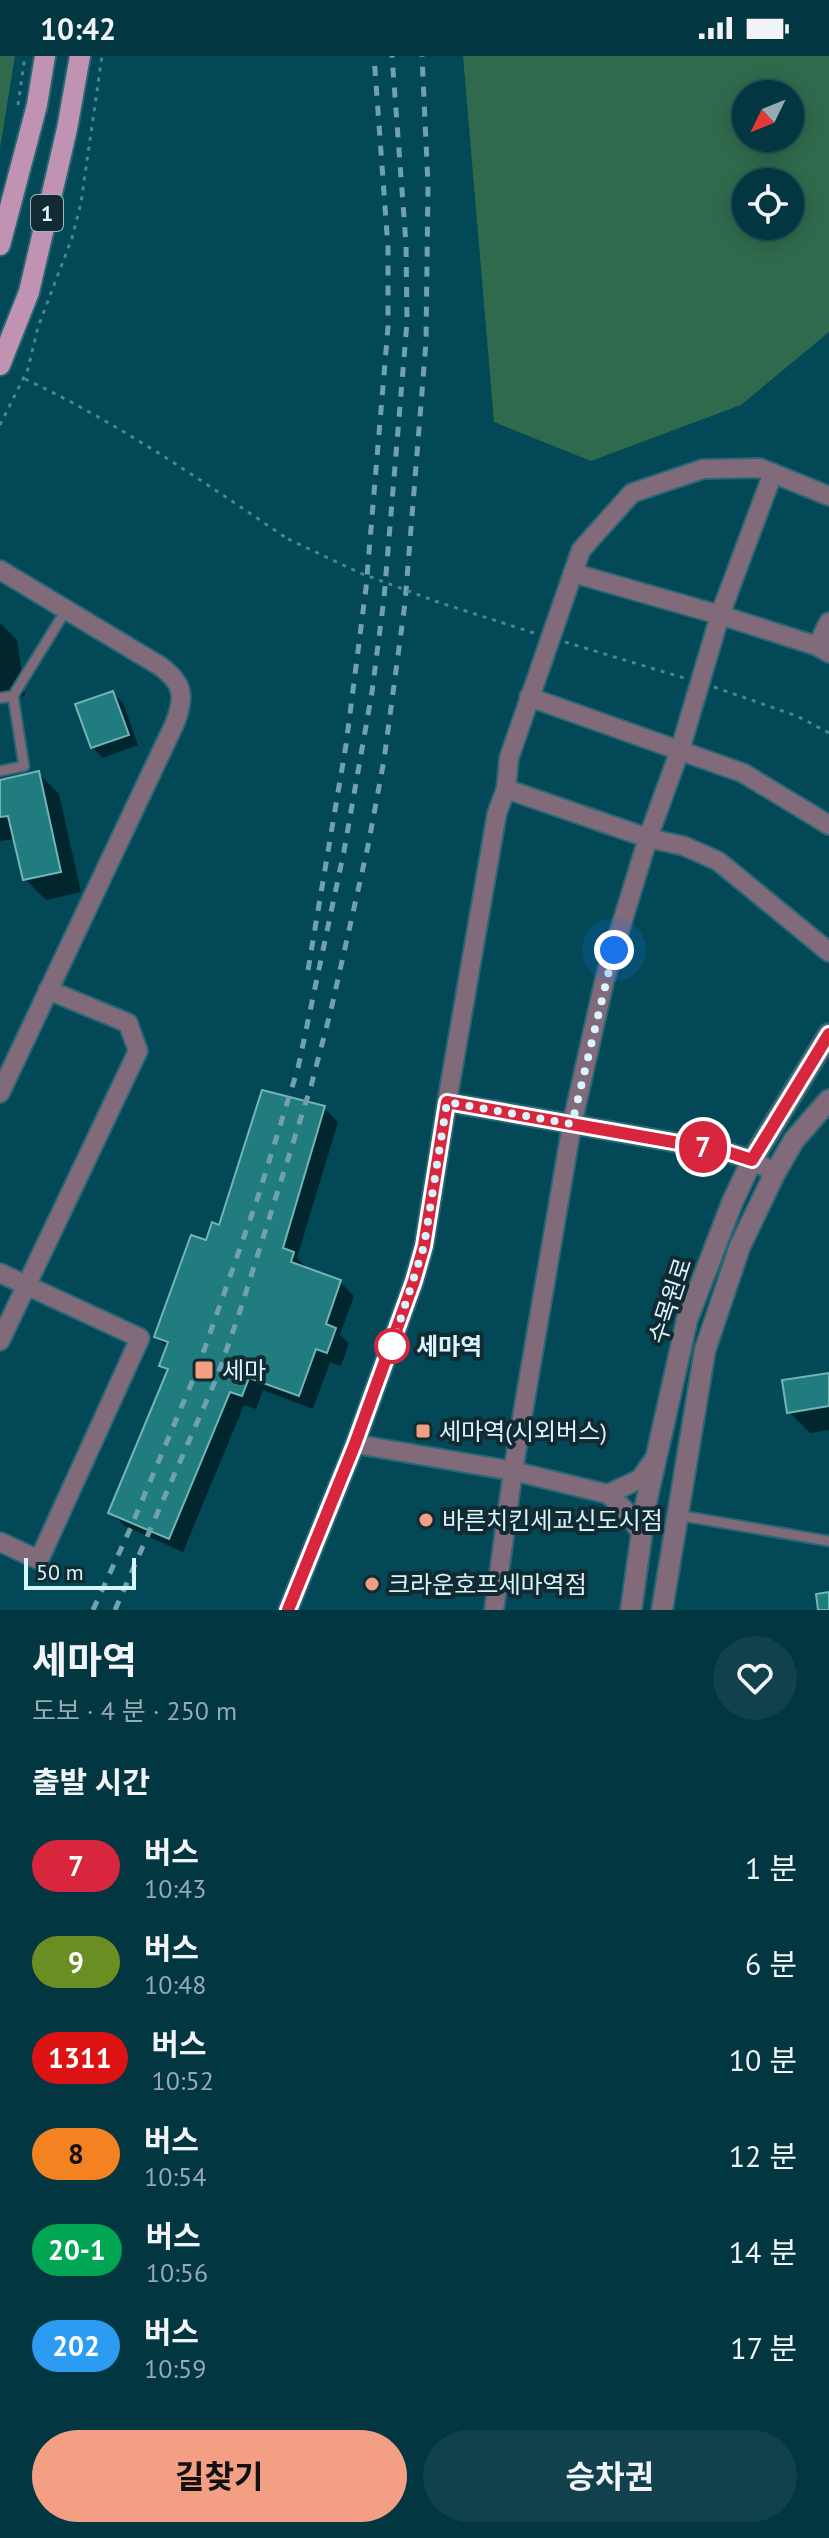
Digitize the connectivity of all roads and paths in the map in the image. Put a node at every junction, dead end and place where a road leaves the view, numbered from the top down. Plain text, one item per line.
1 (45, 56) edge
2 (80, 56) edge
3 (102, 56) edge
4 (0, 245) edge
5 (0, 365) edge
6 (24, 378) junction
7 (0, 425) edge
8 (773, 473) junction
9 (829, 496) edge
10 (0, 570) edge
11 (573, 573) junction
12 (66, 610) junction
13 (720, 615) junction
14 (829, 622) edge
15 (549, 638) junction
16 (823, 650) edge
17 (699, 682) junction
18 (13, 696) junction
19 (529, 697) junction
20 (0, 698) edge
21 (829, 733) edge
22 (680, 750) junction
23 (0, 771) edge
24 (506, 789) junction
25 (829, 825) edge
26 (648, 838) junction
27 (829, 952) edge
28 (48, 990) junction
29 (829, 1034) edge
30 (0, 1093) edge
31 (829, 1100) edge
32 (447, 1102) junction
33 (572, 1124) junction
34 (752, 1160) junction
35 (775, 1173) junction
36 (0, 1273) edge
37 (26, 1285) junction
38 (0, 1341) edge
39 (355, 1444) junction
40 (656, 1457) junction
41 (513, 1471) junction
42 (608, 1494) junction
43 (677, 1515) junction
44 (642, 1534) junction
45 (829, 1541) edge
46 (0, 1542) edge
47 (288, 1610) edge
48 (494, 1610) edge
49 (631, 1610) edge
50 (662, 1610) edge

1 - 4 main road, 1
2 - 5 main road, 1
3 - 6 path
6 - 7 path
6 - 15 path, bridge
8 - 9 street
8 - 11 street
8 - 13 street
10 - 12 street
11 - 13 street
11 - 15 street
12 - 18 lane
12 - 28 street
13 - 16 street
13 - 17 street
14 - 16 street
15 - 17 path
15 - 19 street
17 - 21 path
17 - 22 street
18 - 20 lane
18 - 23 lane
19 - 22 street
19 - 24 street
22 - 25 street
22 - 26 street
24 - 26 street
24 - 32 street
26 - 27 street
26 - 33 street
28 - 30 street
28 - 37 street
29 - 34 street, 수목원로
31 - 35 street, 수목원로
32 - 33 street
32 - 39 street
33 - 34 street
33 - 41 street
34 - 35 street
34 - 40 street, 수목원로
35 - 43 street, 수목원로
36 - 37 street
37 - 38 street
37 - 46 street
39 - 41 street
39 - 47 street
40 - 42 street
40 - 44 street, 수목원로
41 - 42 street
41 - 48 street
42 - 44 street
43 - 45 lane
43 - 50 street, 수목원로
44 - 49 street, 수목원로

